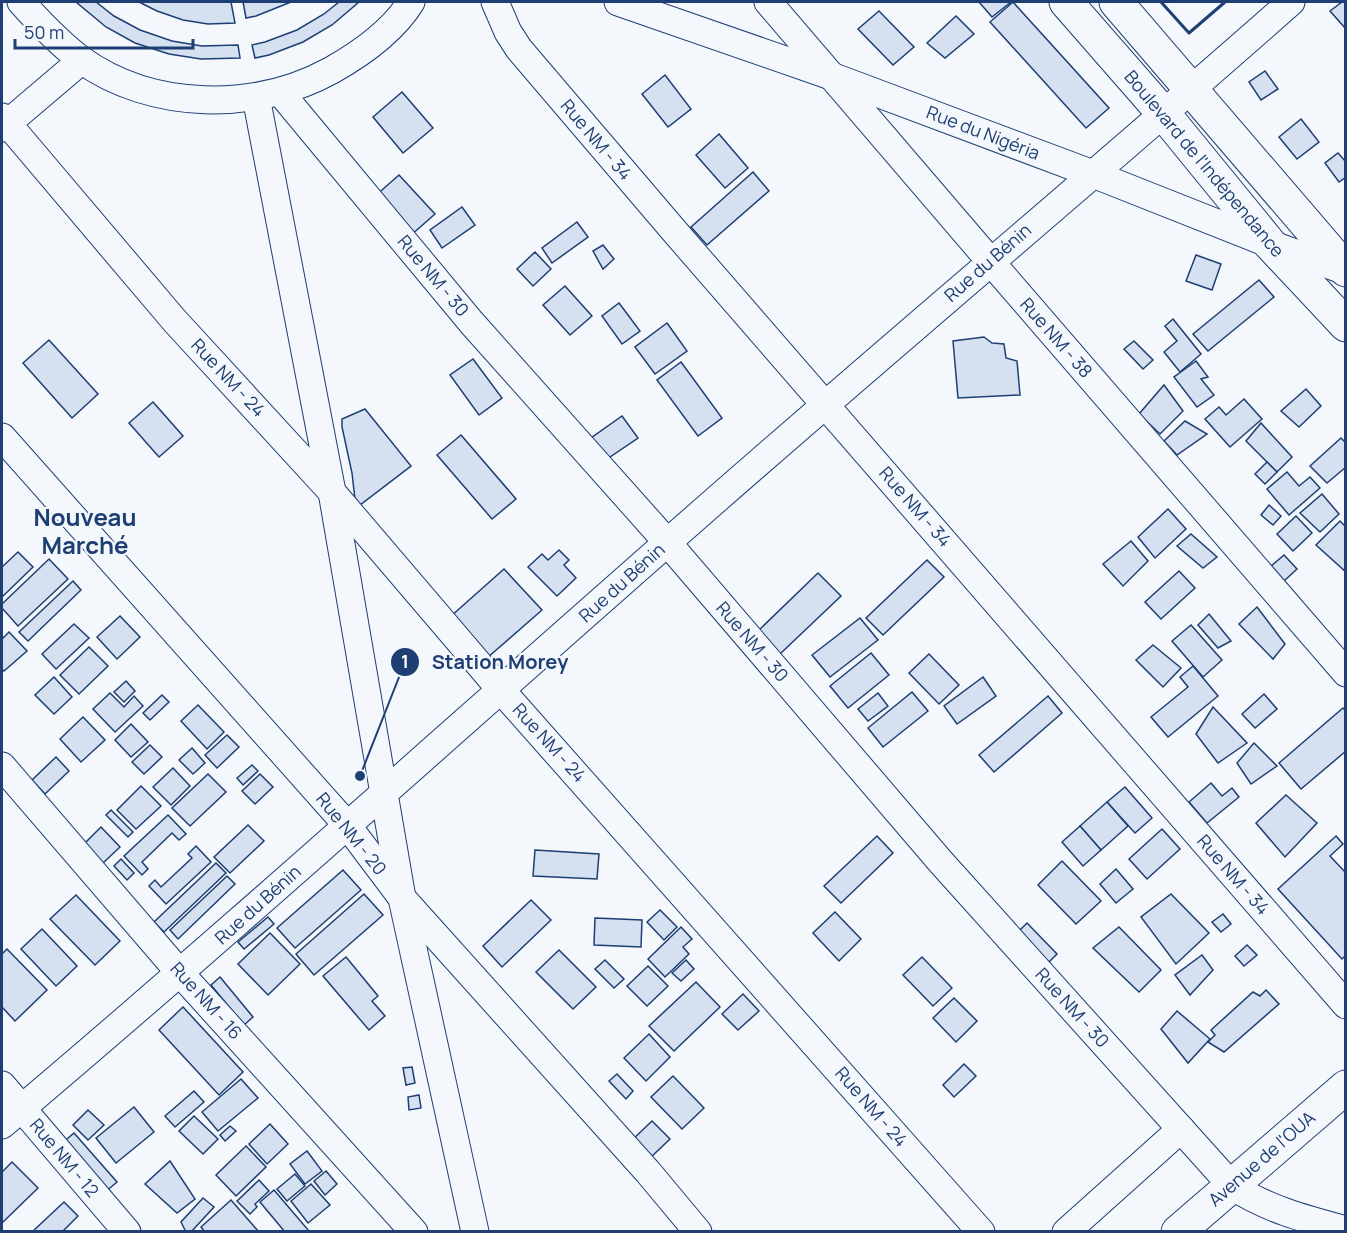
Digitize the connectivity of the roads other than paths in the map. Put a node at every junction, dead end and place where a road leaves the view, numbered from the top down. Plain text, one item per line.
1 (19, 2) edge
2 (411, 2) edge
3 (495, 2) edge
4 (618, 2) edge
5 (768, 2) edge
6 (1066, 2) edge
7 (1116, 2) edge
8 (1291, 2) edge
9 (2, 14) edge
10 (82, 60) junction
11 (834, 77) junction
12 (1192, 89) junction
13 (268, 95) junction
14 (1163, 113) junction
15 (3, 123) edge
16 (1093, 174) junction
17 (1270, 244) junction
18 (990, 261) junction
19 (1346, 270) edge
20 (1346, 325) edge
21 (825, 404) junction
22 (2, 437) edge
23 (332, 492) junction
24 (667, 542) junction
25 (1346, 673) edge
26 (501, 690) junction
27 (2, 766) edge
28 (384, 793) junction
29 (347, 825) junction
30 (402, 898) junction
31 (180, 973) junction
32 (1346, 1005) edge
33 (2, 1085) edge
34 (1346, 1087) edge
35 (12, 1116) edge
36 (1181, 1129) junction
37 (1232, 1186) junction
38 (1346, 1230) edge
39 (127, 1232) edge
40 (414, 1232) edge
41 (475, 1232) edge
42 (698, 1232) edge
43 (981, 1232) edge
44 (1066, 1232) edge
45 (1178, 1232) edge

1 - 9 street
1 - 10 street
2 - 13 street
3 - 21 street, Rue NM - 34
4 - 11 street, Rue du Nigéria
5 - 11 street, Rue NM - 38
6 - 14 main road, Boulevard de l'Indépendance
7 - 12 main road
8 - 12 street, Rue du Bénin
10 - 13 street
10 - 15 street
11 - 16 street, Rue du Nigéria
11 - 18 street, Rue NM - 38
12 - 14 street, Rue du Bénin
12 - 19 main road
13 - 23 street
13 - 24 street, Rue NM - 30
14 - 16 street, Rue du Bénin
14 - 17 main road, Boulevard de l'Indépendance
15 - 23 street, Rue NM - 24
16 - 17 street, Rue du Nigéria
16 - 18 street, Rue du Bénin
17 - 19 street, Rue du Nigéria
17 - 20 main road, Boulevard de l'Indépendance
18 - 21 street, Rue du Bénin
18 - 25 street, Rue NM - 38
21 - 24 street, Rue du Bénin
21 - 32 street, Rue NM - 34
22 - 29 street, Rue NM - 20
23 - 26 street, Rue NM - 24
23 - 28 street
24 - 26 street, Rue du Bénin
24 - 36 street, Rue NM - 30
26 - 28 street, Rue du Bénin
26 - 43 street, Rue NM - 24
27 - 31 street, Rue NM - 16
28 - 29 street, Rue du Bénin
28 - 30 street
29 - 30 street, Rue NM - 20
29 - 31 street, Rue du Bénin
30 - 41 street
30 - 42 street, Rue NM - 20
31 - 35 street, Rue du Bénin
31 - 40 street, Rue NM - 16
33 - 35 street, Rue NM - 12
34 - 37 main road, Avenue de l'OUA
35 - 39 street, Rue NM - 12
36 - 37 street, Rue NM - 30
36 - 44 street
37 - 38 street, Rue NM - 30
37 - 45 main road, Avenue de l'OUA

